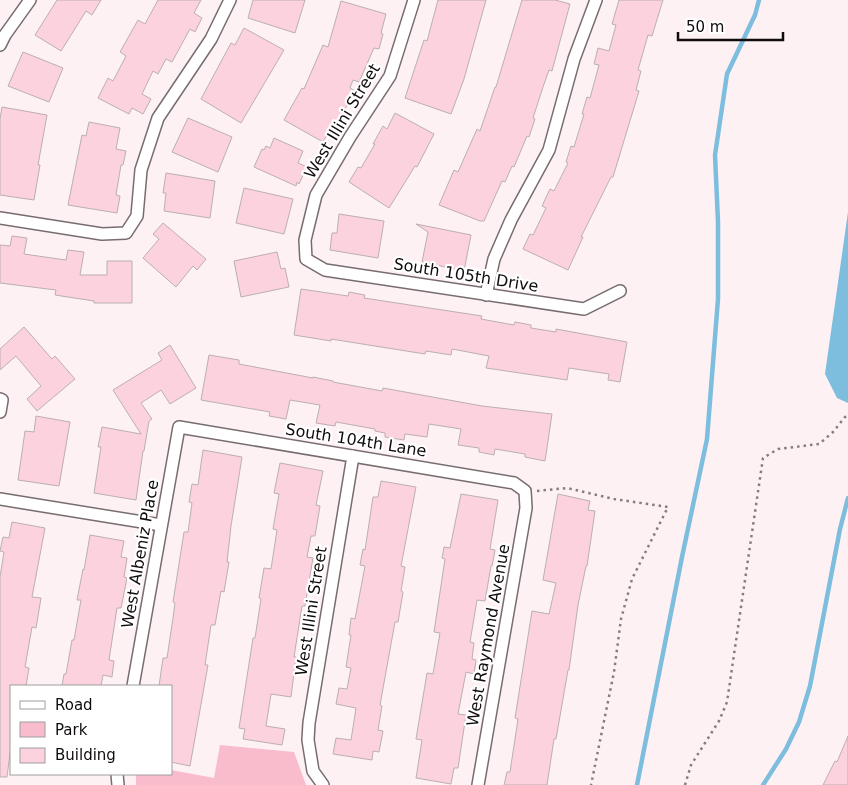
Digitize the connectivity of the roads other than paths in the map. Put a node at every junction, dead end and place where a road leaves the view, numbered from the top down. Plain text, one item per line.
1 (30, 0) edge
2 (230, 0) edge
3 (414, 0) edge
4 (596, 0) edge
5 (0, 45) edge
6 (0, 218) edge
7 (306, 259) joint
8 (620, 290) dead end
9 (486, 295) junction
10 (1, 400) edge
11 (0, 412) edge
12 (179, 427) joint
13 (353, 456) junction
14 (525, 491) joint
15 (0, 499) edge
16 (161, 525) junction
17 (133, 685) edge
18 (323, 785) edge
19 (478, 785) edge

1 - 5 street
2 - 6 street
3 - 7 street, West Illini Street
4 - 9 street
7 - 9 street, South 105th Drive
8 - 9 street, South 105th Drive
10 - 11 street
12 - 13 street, South 104th Lane
12 - 16 street, West Albeniz Place
13 - 14 street, South 104th Lane
13 - 18 street, West Illini Street
14 - 19 street, West Raymond Avenue
15 - 16 street
16 - 17 street, West Albeniz Place

